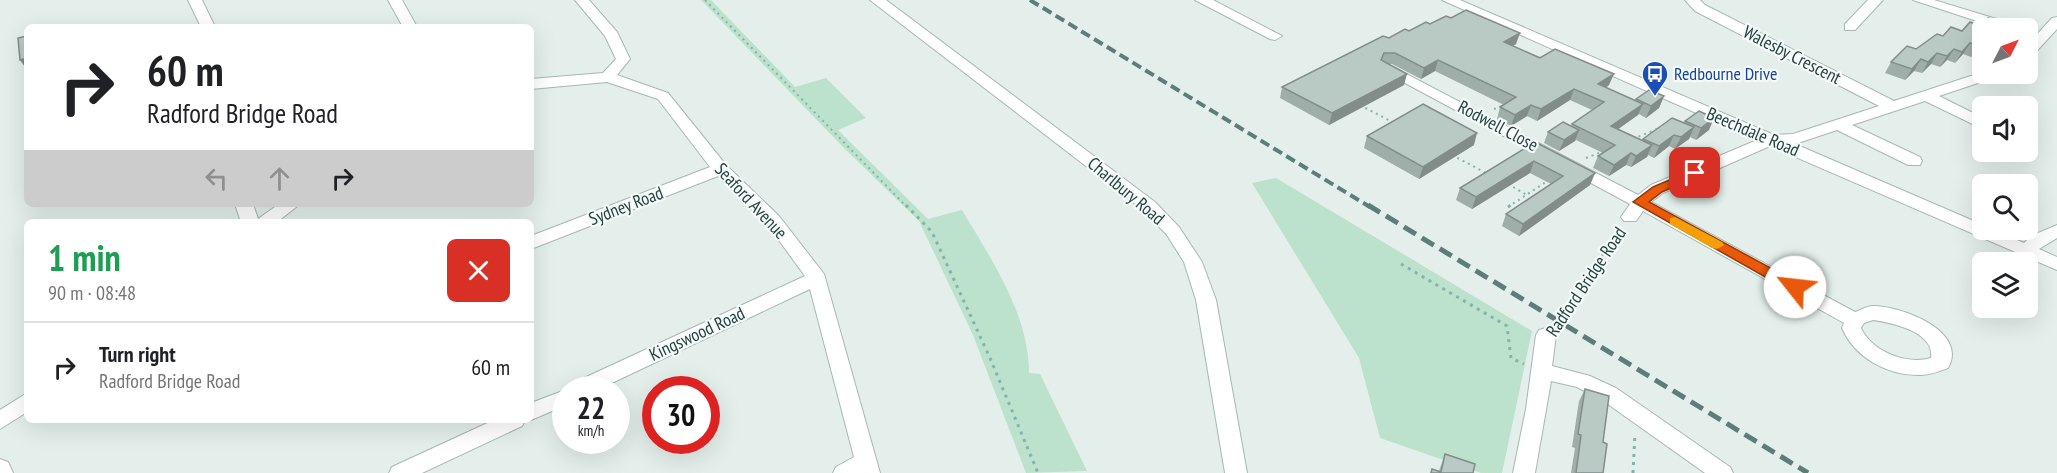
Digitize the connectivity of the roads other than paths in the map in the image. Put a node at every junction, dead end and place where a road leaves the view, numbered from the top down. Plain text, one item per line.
1 (195, 0) edge
2 (395, 0) edge
3 (582, 0) edge
4 (877, 0) edge
5 (1202, 0) edge
6 (1449, 0) edge
7 (1692, 0) edge
8 (1876, 0) edge
9 (1920, 0) edge
10 (1978, 18) edge
11 (2057, 21) edge
12 (207, 24) edge
13 (408, 24) edge
14 (1850, 27) dead end
15 (2038, 34) edge
16 (1275, 36) dead end
17 (1386, 69) edge
18 (608, 77) junction
19 (1972, 81) edge
20 (534, 84) edge
21 (1927, 96) junction
22 (1893, 107) junction
23 (1972, 118) edge
24 (1839, 125) junction
25 (1770, 140) junction
26 (1914, 161) dead end
27 (720, 169) junction
28 (287, 207) edge
29 (1635, 209) junction
30 (269, 219) edge
31 (2057, 231) edge
32 (534, 242) edge
33 (2027, 251) junction
34 (2057, 264) edge
35 (817, 278) junction
36 (1853, 319) dead end
37 (1546, 335) road end
38 (1542, 371) junction
39 (608, 376) edge
40 (552, 402) edge
41 (24, 403) edge
42 (534, 411) edge
43 (0, 421) edge
44 (507, 423) edge
45 (868, 466) edge
46 (0, 468) edge
47 (2, 473) edge
48 (400, 473) edge
49 (844, 473) edge
50 (1236, 473) edge
51 (1524, 473) edge
52 (1722, 473) edge

1 - 12 street
2 - 13 street
3 - 18 street
4 - 50 street, Charlbury Road
5 - 16 street
6 - 25 street, Beechdale Road
7 - 22 street, Walesby Crescent
8 - 14 street
9 - 10 street
11 - 15 street
17 - 29 street, Rodwell Close
18 - 20 street
18 - 27 street, Seaford Avenue
19 - 21 street
21 - 22 street
21 - 23 street
22 - 24 street
24 - 25 street
24 - 26 street
25 - 29 street
25 - 33 street, Beechdale Road
27 - 32 street, Sydney Road
27 - 35 street, Seaford Avenue
28 - 30 street
29 - 36 street, Rodwell Close
31 - 33 street
33 - 34 street, Beechdale Road
35 - 39 street, Kingswood Road
35 - 45 street, Seaford Avenue
37 - 38 street, Radford Bridge Road
38 - 51 street, Radford Bridge Road
38 - 52 street
40 - 42 street
41 - 43 street
44 - 48 street
45 - 49 street
46 - 47 street

